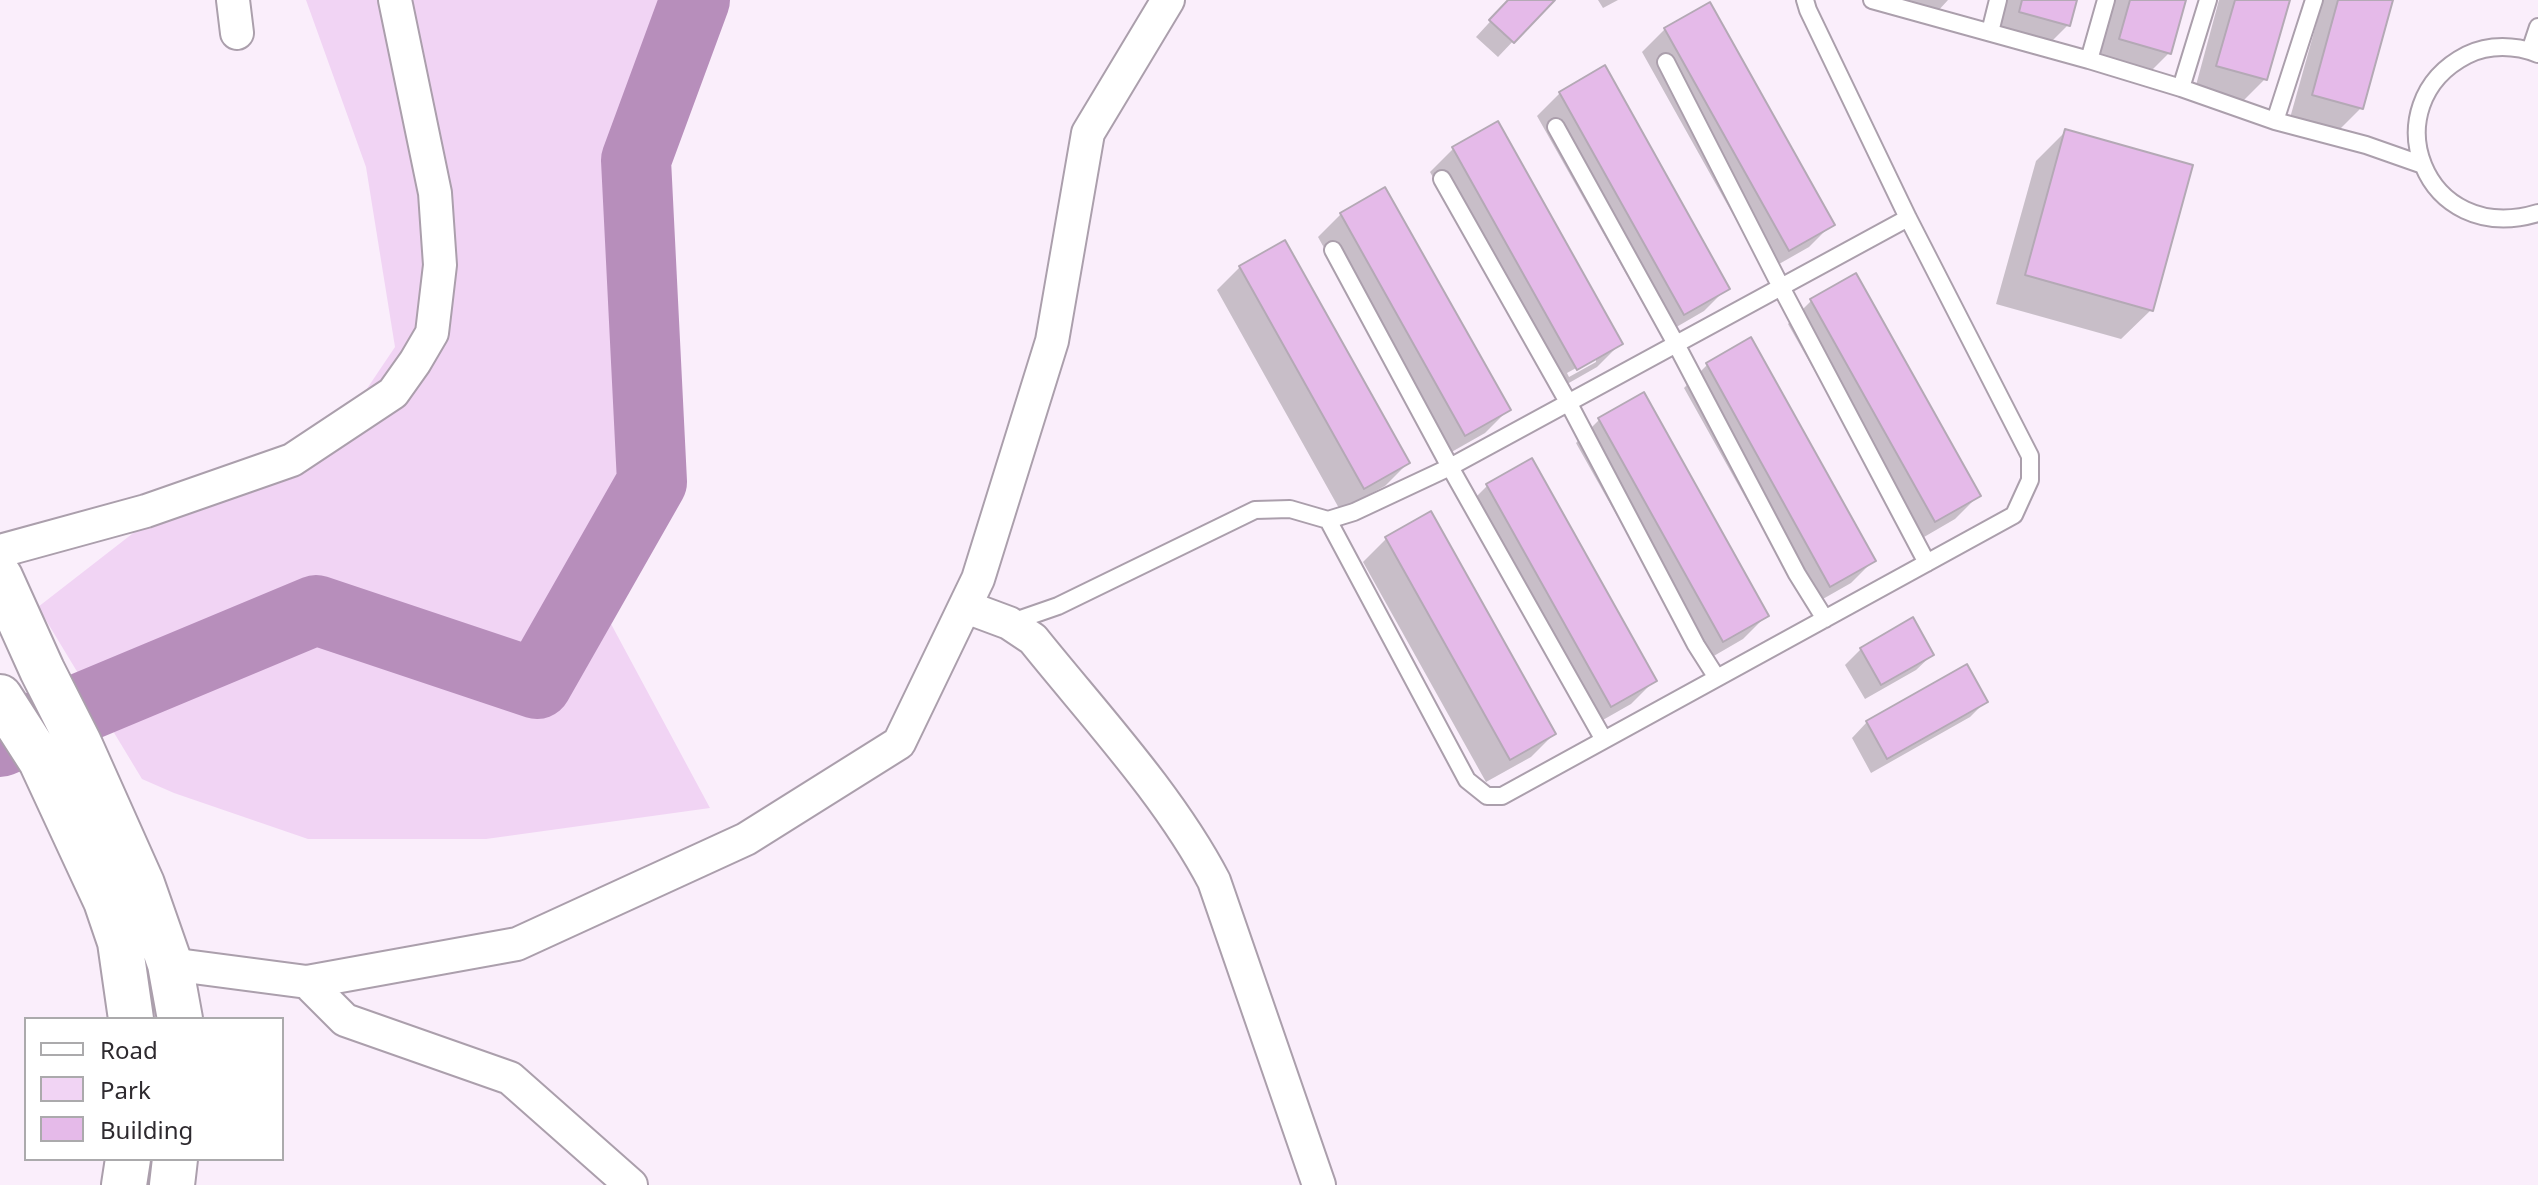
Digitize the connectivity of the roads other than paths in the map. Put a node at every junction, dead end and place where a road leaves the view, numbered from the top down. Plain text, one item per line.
1 (233, 0) edge
2 (395, 0) edge
3 (1168, 0) edge
4 (1805, 0) edge
5 (1872, 0) edge
6 (1998, 0) edge
7 (2106, 0) edge
8 (2208, 0) edge
9 (2314, 0) edge
10 (2538, 27) edge
11 (1990, 32) junction
12 (237, 33) dead end
13 (2534, 53) edge
14 (2089, 60) junction
15 (1666, 62) dead end
16 (2181, 88) junction
17 (2275, 121) junction
18 (1556, 127) dead end
19 (2423, 165) junction
20 (1442, 179) dead end
21 (2538, 213) edge
22 (1908, 218) junction
23 (1333, 250) dead end
24 (1781, 287) junction
25 (1676, 344) junction
26 (1568, 402) junction
27 (1450, 467) junction
28 (1328, 520) junction
29 (0, 551) edge
30 (1927, 563) junction
31 (0, 577) edge
32 (966, 607) junction
33 (1825, 619) junction
34 (1009, 623) junction
35 (1717, 678) junction
36 (0, 697) edge
37 (1604, 740) junction
38 (60, 752) junction
39 (170, 964) junction
40 (307, 982) junction
41 (131, 1017) edge
42 (180, 1017) edge
43 (128, 1161) edge
44 (175, 1161) edge
45 (124, 1185) edge
46 (172, 1185) edge
47 (631, 1185) edge
48 (1319, 1185) edge

1 - 12 street
2 - 29 street
3 - 32 street
4 - 22 lane
5 - 11 lane
6 - 11 lane
7 - 14 lane
8 - 16 lane
9 - 17 lane
10 - 13 lane
11 - 14 lane
13 - 19 lane
14 - 16 lane
15 - 24 lane
16 - 17 lane
17 - 19 lane
18 - 25 lane
19 - 21 lane
20 - 26 lane
22 - 24 lane
22 - 30 lane
23 - 27 lane
24 - 25 lane
24 - 30 lane
25 - 26 lane
25 - 33 lane
26 - 27 lane
26 - 35 lane
27 - 28 lane
27 - 37 lane
28 - 34 lane
28 - 37 lane
30 - 33 lane
31 - 38 main road
32 - 34 street
32 - 40 street
33 - 35 lane
34 - 48 street
35 - 37 lane
36 - 38 main road
38 - 39 main road
38 - 41 main road
39 - 40 street
39 - 42 main road
40 - 47 street
43 - 45 main road
44 - 46 main road

